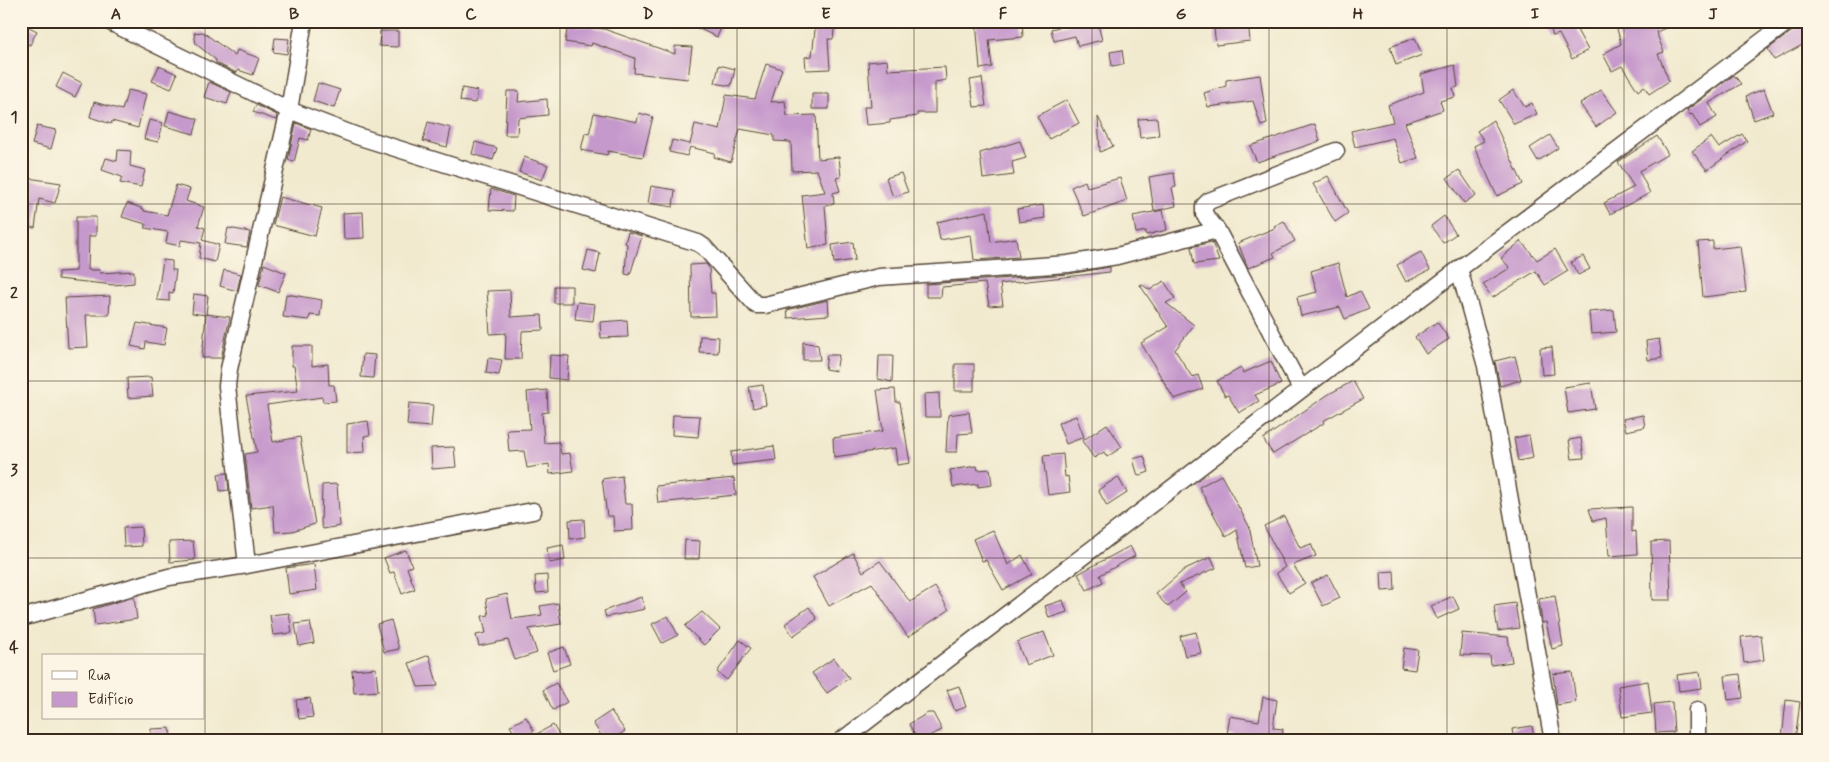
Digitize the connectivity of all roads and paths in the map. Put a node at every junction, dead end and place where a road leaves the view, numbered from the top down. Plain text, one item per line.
1 (108, 21) edge
2 (304, 21) edge
3 (1789, 21) edge
4 (289, 110) junction
5 (1336, 151) dead end
6 (1217, 230) junction
7 (1459, 269) junction
8 (1301, 389) junction
9 (533, 510) dead end
10 (247, 564) junction
11 (21, 618) edge
12 (1697, 710) dead end
13 (841, 741) edge
14 (1552, 741) edge
15 (1697, 741) edge

1 - 4 street
2 - 4 street
3 - 7 street
4 - 6 street
4 - 10 street
5 - 6 street
6 - 8 street
7 - 8 street
7 - 14 street
8 - 13 street
9 - 10 street
10 - 11 street
12 - 15 street

